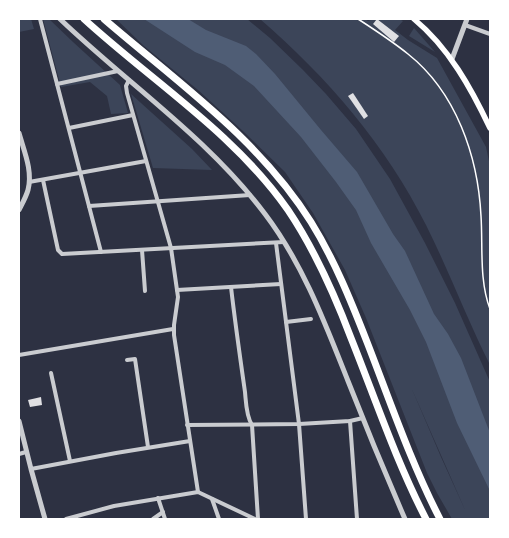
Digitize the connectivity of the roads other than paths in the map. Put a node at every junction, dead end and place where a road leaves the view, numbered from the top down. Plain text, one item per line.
1 (40, 19) edge
2 (60, 19) edge
3 (84, 19) edge
4 (104, 19) edge
5 (414, 19) edge
6 (467, 19) edge
7 (465, 25) junction
8 (490, 34) edge
9 (452, 59) junction
10 (118, 71) junction
11 (129, 80) junction
12 (57, 84) junction
13 (133, 115) junction
14 (490, 127) edge
15 (69, 128) junction
16 (19, 133) edge
17 (146, 161) junction
18 (80, 173) junction
19 (43, 180) junction
20 (29, 182) junction
21 (250, 195) junction
22 (158, 201) junction
23 (89, 206) junction
24 (19, 210) edge
25 (284, 242) junction
26 (276, 243) junction
27 (171, 248) junction
28 (142, 250) junction
29 (101, 252) junction
30 (281, 284) junction
31 (231, 287) junction
32 (177, 290) junction
33 (145, 291) dead end
34 (312, 319) dead end
35 (286, 322) junction
36 (173, 329) junction
37 (19, 355) edge
38 (127, 360) dead end
39 (51, 373) dead end
40 (363, 418) junction
41 (19, 421) edge
42 (350, 421) junction
43 (299, 424) junction
44 (187, 425) junction
45 (252, 425) junction
46 (190, 441) junction
47 (148, 447) junction
48 (26, 452) junction
49 (19, 454) edge
50 (70, 461) junction
51 (31, 469) junction
52 (198, 492) junction
53 (158, 498) junction
54 (212, 499) junction
55 (162, 512) junction
56 (45, 519) edge
57 (66, 519) edge
58 (152, 519) edge
59 (165, 519) edge
60 (219, 519) edge
61 (255, 519) edge
62 (258, 519) edge
63 (306, 519) edge
64 (357, 519) edge
65 (405, 519) edge
66 (426, 519) edge
67 (440, 519) edge

1 - 12 street
2 - 10 street
3 - 66 highway
4 - 67 highway
5 - 9 main road
6 - 7 street
7 - 8 street
7 - 9 street
9 - 14 main road
10 - 11 street
10 - 12 street
11 - 13 street
11 - 21 street
12 - 15 street
13 - 15 street
13 - 17 street
15 - 18 street
16 - 20 street
17 - 18 street
17 - 22 street
18 - 19 street
18 - 23 street
19 - 20 street
19 - 29 street
20 - 24 street
21 - 22 street
21 - 25 street
22 - 23 street
22 - 27 street
23 - 29 street
25 - 26 street
25 - 40 street
26 - 27 street
26 - 30 street
27 - 28 street
27 - 32 street
28 - 29 street
28 - 33 street
30 - 31 street
30 - 35 street
31 - 32 street
31 - 45 street
32 - 36 street
34 - 35 street
35 - 43 street
36 - 37 street
36 - 44 street
38 - 47 street
39 - 50 street
40 - 42 street
40 - 65 street
41 - 48 street
42 - 43 street
42 - 64 street
43 - 45 street
43 - 63 street
44 - 45 street
44 - 46 street
45 - 62 street
46 - 47 street
46 - 52 street
47 - 50 street
48 - 49 street
48 - 51 street
50 - 51 street
51 - 56 street
52 - 53 street
52 - 54 street
53 - 55 street
53 - 57 street
54 - 60 street
54 - 61 street
55 - 58 street
55 - 59 street

